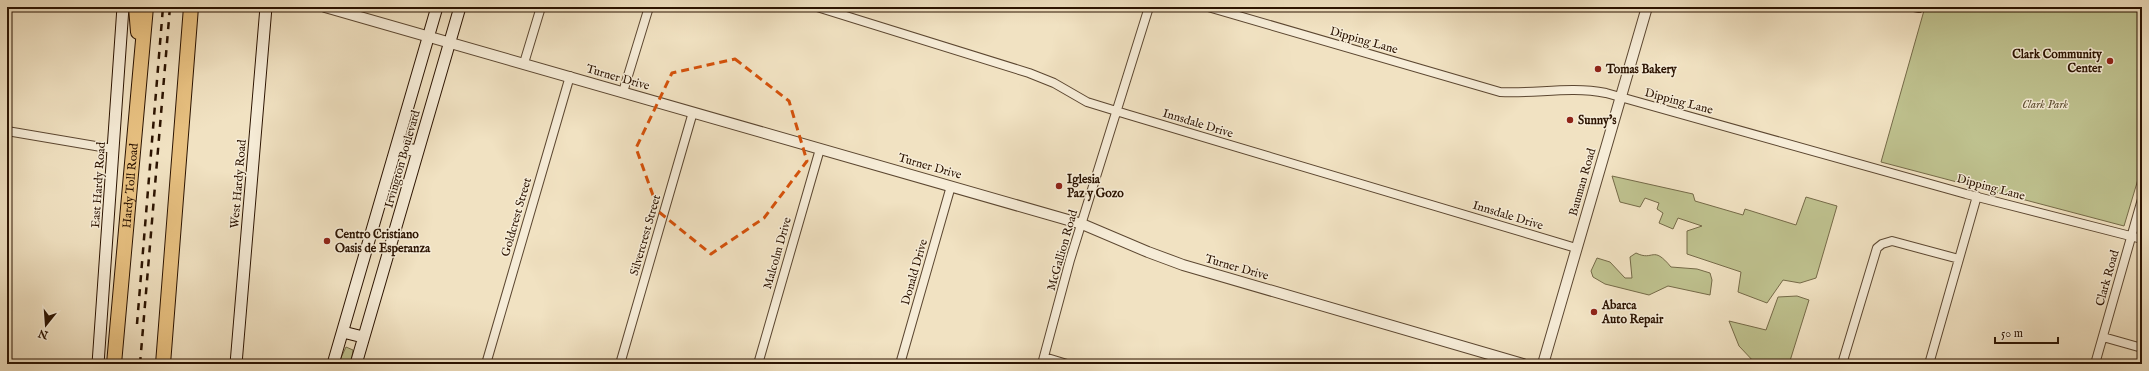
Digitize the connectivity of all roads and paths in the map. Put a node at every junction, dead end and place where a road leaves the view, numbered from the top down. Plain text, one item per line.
1 (123, 7) edge
2 (136, 7) edge
3 (146, 7) edge
4 (191, 7) edge
5 (266, 7) edge
6 (325, 7) edge
7 (437, 7) edge
8 (460, 7) edge
9 (541, 7) edge
10 (649, 7) edge
11 (817, 7) edge
12 (1149, 7) edge
13 (1208, 7) edge
14 (1647, 7) edge
15 (429, 36) junction
16 (450, 41) junction
17 (141, 60) junction
18 (524, 63) junction
19 (570, 76) junction
20 (623, 92) junction
21 (1620, 98) junction
22 (1116, 111) junction
23 (693, 112) junction
24 (7, 131) edge
25 (397, 147) junction
26 (820, 149) junction
27 (113, 150) junction
28 (418, 151) junction
29 (951, 186) junction
30 (1977, 196) junction
31 (2142, 199) edge
32 (1082, 224) junction
33 (2132, 236) junction
34 (2142, 239) edge
35 (1576, 248) junction
36 (1959, 259) junction
37 (343, 332) junction
38 (363, 337) junction
39 (2103, 337) junction
40 (2142, 348) edge
41 (1043, 361) edge
42 (98, 364) edge
43 (114, 364) edge
44 (163, 364) edge
45 (236, 364) edge
46 (333, 364) edge
47 (356, 364) edge
48 (486, 364) edge
49 (620, 364) edge
50 (758, 364) edge
51 (900, 364) edge
52 (1067, 364) edge
53 (1523, 364) edge
54 (1543, 364) edge
55 (1842, 364) edge
56 (1929, 364) edge
57 (2095, 364) edge

1 - 27 main road, East Hardy Road
2 - 17 highway
3 - 17 highway, Hardy Toll Road
4 - 44 highway
5 - 45 main road, West Hardy Road
6 - 15 street, Turner Drive
7 - 15 main road, Irvington Boulevard
8 - 16 main road, Irvington Boulevard
9 - 18 street
10 - 20 street
11 - 22 street, Innsdale Drive
12 - 22 street, McGallion Road
13 - 21 street, Dipping Lane
14 - 21 street, Bauman Road
15 - 16 street, Turner Drive
15 - 25 main road, Irvington Boulevard
16 - 18 street, Turner Drive
16 - 28 main road, Irvington Boulevard
17 - 43 highway, Hardy Toll Road
18 - 19 street, Turner Drive
19 - 20 street, Turner Drive
19 - 48 street, Goldcrest Street
20 - 23 street, Turner Drive
21 - 30 street, Dipping Lane
21 - 35 street, Bauman Road
22 - 32 street, McGallion Road
22 - 35 street, Innsdale Drive
23 - 26 street, Turner Drive
23 - 49 street, Silvercrest Street
24 - 27 street
25 - 28 main road
25 - 37 main road, Irvington Boulevard
26 - 29 street, Turner Drive
26 - 50 street, Malcolm Drive
27 - 42 main road, East Hardy Road
28 - 38 main road, Irvington Boulevard
29 - 32 street, Turner Drive
29 - 51 street, Donald Drive
30 - 33 street, Dipping Lane
30 - 36 street
31 - 33 street, Clark Road
32 - 41 street, McGallion Road
32 - 53 street, Turner Drive
33 - 34 street, Dipping Lane
33 - 39 street, Clark Road
35 - 54 street, Bauman Road
36 - 55 street
36 - 56 street
37 - 38 main road
37 - 46 main road, Irvington Boulevard
38 - 47 main road, Irvington Boulevard
39 - 40 street
39 - 57 street, Clark Road
41 - 52 street

